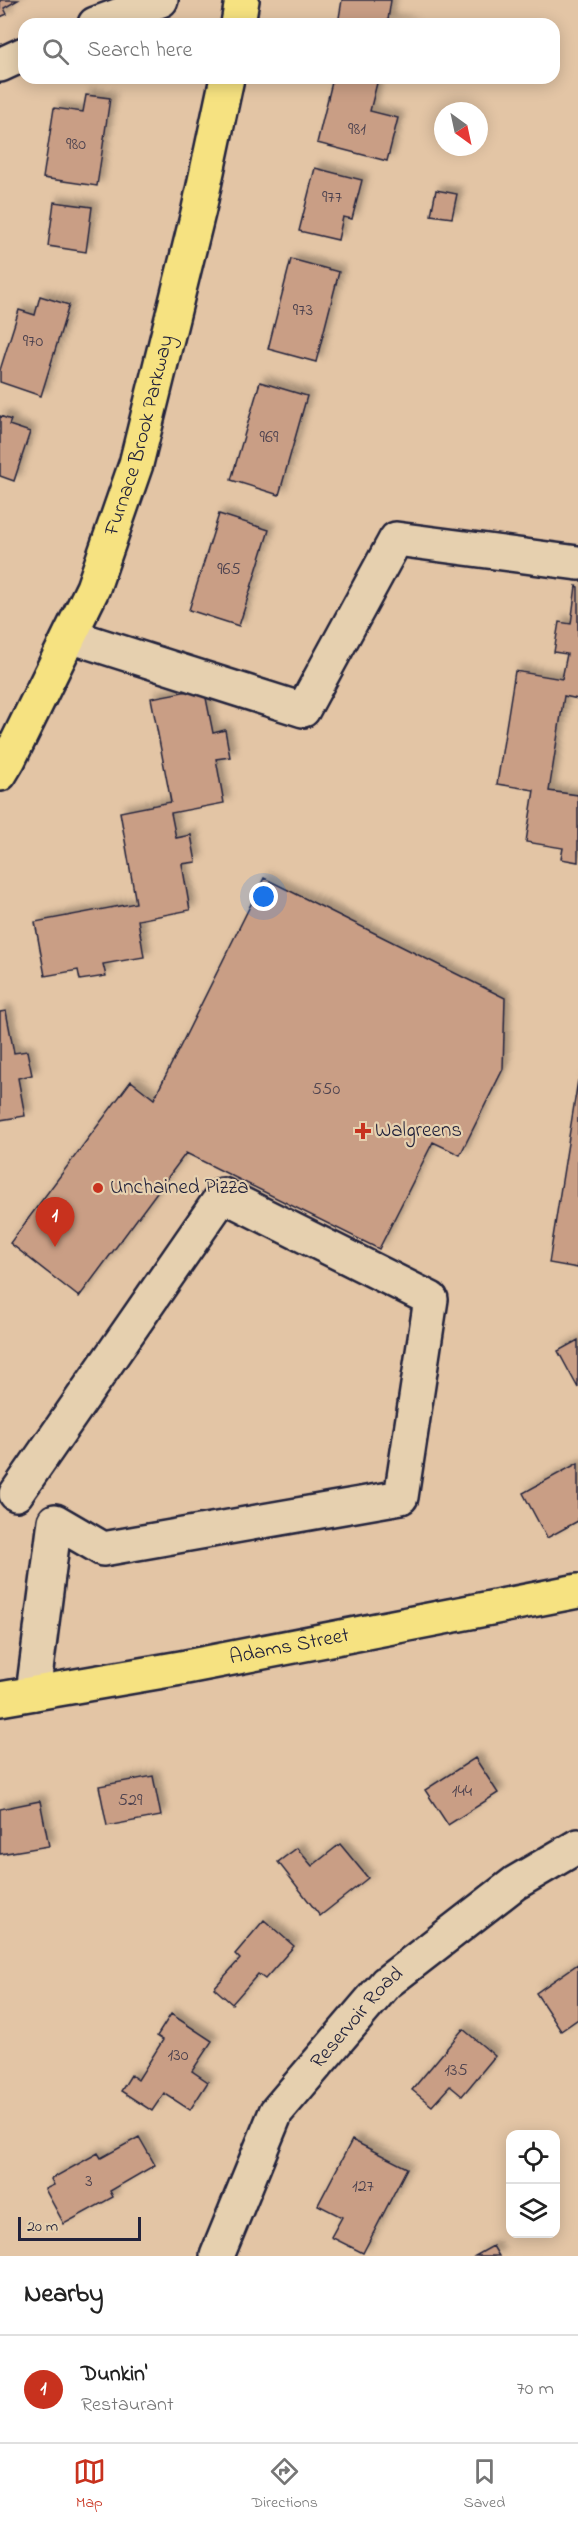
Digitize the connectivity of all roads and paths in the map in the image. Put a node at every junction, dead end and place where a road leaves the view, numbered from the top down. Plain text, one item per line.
1 (161, 0) edge
2 (242, 0) edge
3 (112, 18) edge
4 (239, 18) edge
5 (18, 57) edge
6 (0, 65) edge
7 (226, 84) edge
8 (578, 563) edge
9 (70, 636) junction
10 (3, 762) edge
11 (16, 1494) dead end
12 (578, 1591) edge
13 (33, 1693) junction
14 (0, 1699) edge
15 (578, 1846) edge
16 (217, 2256) edge

1 - 3 street
2 - 4 main road
5 - 6 street
7 - 9 main road, Furnace Brook Parkway
8 - 9 street
9 - 10 main road, Furnace Brook Parkway
11 - 13 street
12 - 13 main road, Adams Street
13 - 14 main road, Adams Street
15 - 16 street, Reservoir Road

